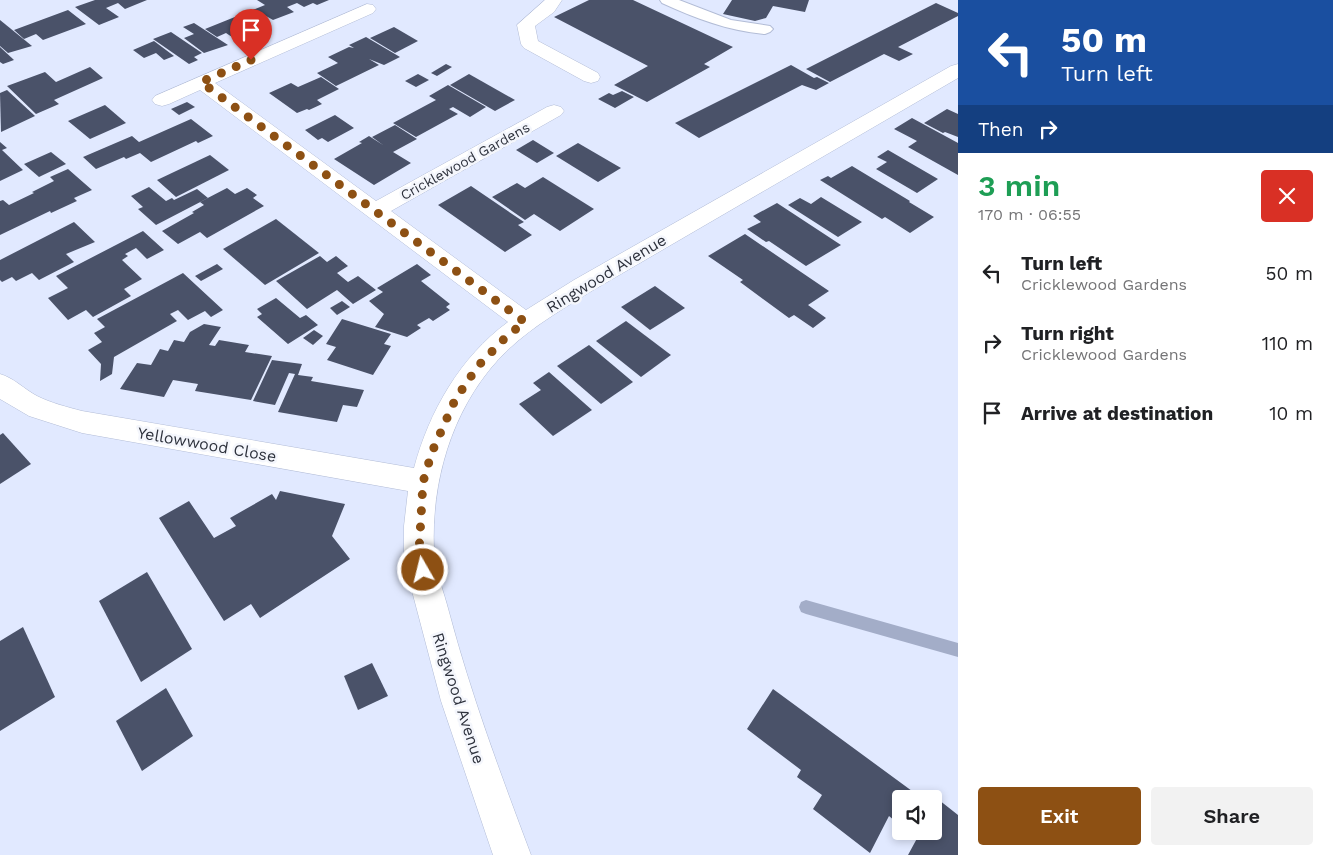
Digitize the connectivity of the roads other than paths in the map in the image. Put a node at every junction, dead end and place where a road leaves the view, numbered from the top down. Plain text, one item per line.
1 (554, 0) edge
2 (667, 0) edge
3 (367, 9) dead end
4 (765, 29) dead end
5 (958, 70) edge
6 (591, 77) dead end
7 (201, 82) junction
8 (162, 100) dead end
9 (554, 111) dead end
10 (376, 210) junction
11 (525, 322) junction
12 (0, 384) edge
13 (423, 482) junction
14 (512, 855) edge

1 - 6 street
2 - 4 lane
3 - 7 street
5 - 11 street, Ringwood Avenue
7 - 8 street
7 - 10 street, Cricklewood Gardens
9 - 10 street, Cricklewood Gardens
10 - 11 street, Cricklewood Gardens
11 - 13 street, Ringwood Avenue
12 - 13 street, Yellowwood Close
13 - 14 street, Ringwood Avenue

